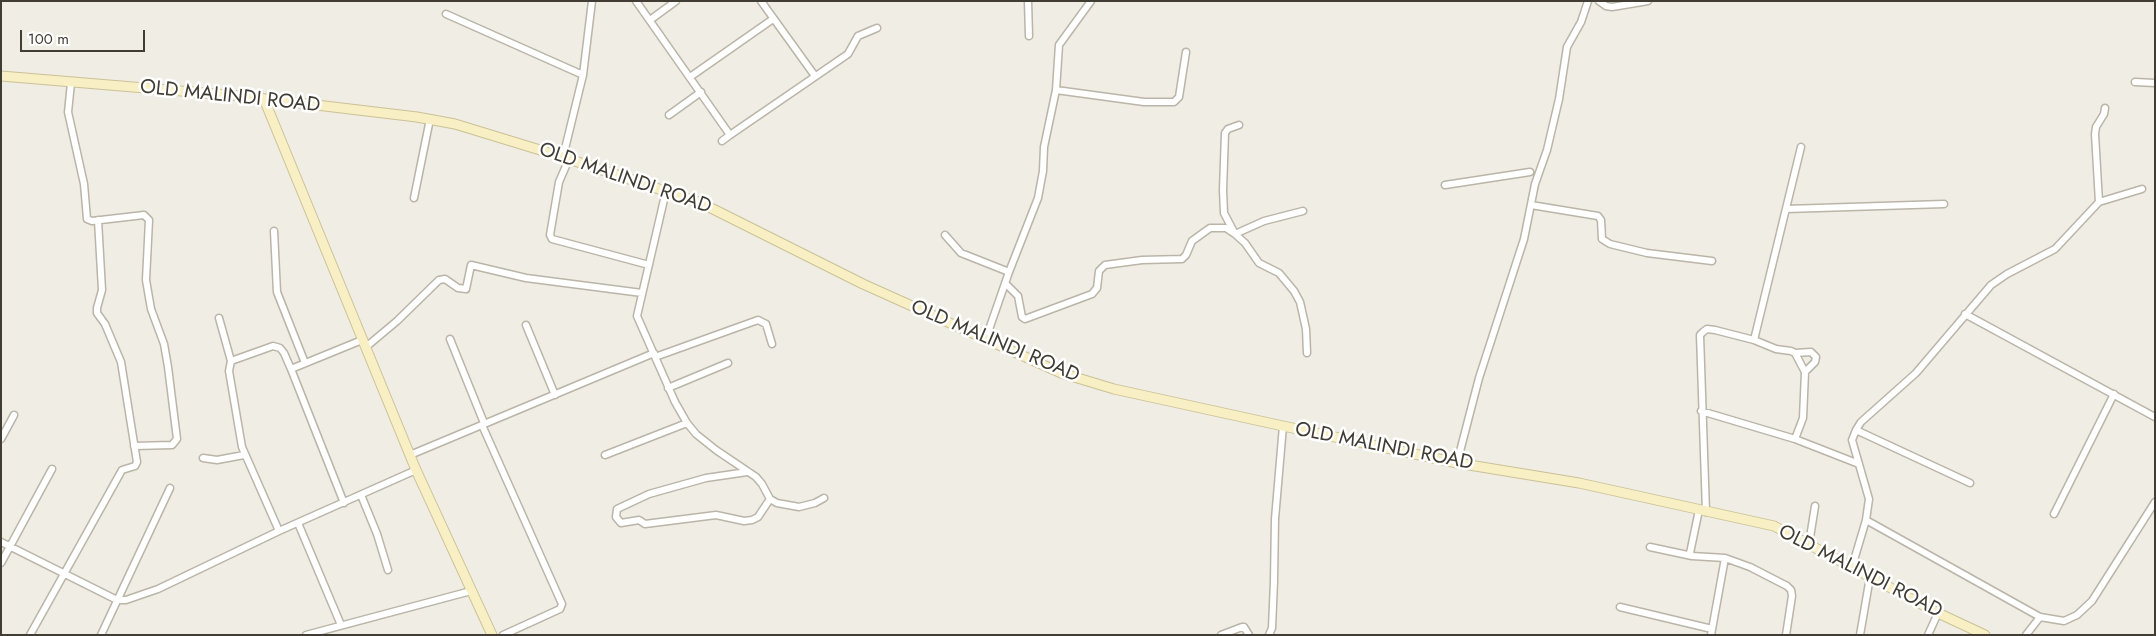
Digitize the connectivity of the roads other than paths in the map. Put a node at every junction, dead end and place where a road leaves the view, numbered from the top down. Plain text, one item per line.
1 (592, 1) edge
2 (636, 1) edge
3 (676, 1) edge
4 (761, 1) edge
5 (1028, 1) edge
6 (1091, 1) edge
7 (1588, 1) edge
8 (1599, 1) edge
9 (1648, 1) edge
10 (446, 14) dead end
11 (773, 18) junction
12 (650, 20) junction
13 (877, 28) dead end
14 (1029, 36) dead end
15 (1186, 52) dead end
16 (583, 75) junction
17 (1, 76) edge
18 (815, 76) junction
19 (690, 77) junction
20 (2135, 82) dead end
21 (71, 83) junction
22 (2155, 83) edge
23 (1056, 90) junction
24 (701, 92) junction
25 (264, 99) junction
26 (2105, 108) dead end
27 (669, 115) dead end
28 (430, 119) junction
29 (1239, 124) dead end
30 (730, 136) junction
31 (722, 141) dead end
32 (1801, 147) dead end
33 (566, 158) junction
34 (1530, 172) dead end
35 (1445, 184) dead end
36 (2142, 189) dead end
37 (666, 191) junction
38 (414, 198) dead end
39 (2099, 202) junction
40 (1944, 204) dead end
41 (1531, 205) junction
42 (1786, 209) junction
43 (1303, 211) dead end
44 (98, 220) junction
45 (274, 230) dead end
46 (1235, 234) junction
47 (945, 235) dead end
48 (1712, 261) dead end
49 (649, 265) junction
50 (1009, 272) junction
51 (1006, 283) junction
52 (642, 293) junction
53 (1965, 314) junction
54 (219, 318) dead end
55 (526, 325) dead end
56 (450, 339) dead end
57 (985, 340) junction
58 (1754, 340) junction
59 (364, 344) junction
60 (772, 344) dead end
61 (1307, 353) dead end
62 (1795, 354) junction
63 (655, 355) junction
64 (231, 361) junction
65 (305, 363) junction
66 (728, 363) dead end
67 (291, 369) junction
68 (1806, 372) junction
69 (668, 388) junction
70 (2114, 394) junction
71 (555, 395) junction
72 (1701, 410) junction
73 (14, 415) dead end
74 (2155, 417) edge
75 (687, 423) junction
76 (483, 424) junction
77 (1283, 426) junction
78 (1856, 430) junction
79 (1, 439) edge
80 (1795, 439) junction
81 (134, 446) junction
82 (244, 454) junction
83 (410, 455) junction
84 (605, 455) dead end
85 (203, 458) dead end
86 (1457, 463) junction
87 (1858, 464) junction
88 (52, 469) dead end
89 (416, 470) junction
90 (747, 472) junction
91 (1970, 483) dead end
92 (170, 488) dead end
93 (360, 495) junction
94 (824, 498) dead end
95 (770, 499) junction
96 (2155, 502) edge
97 (344, 503) junction
98 (1815, 506) dead end
99 (1703, 511) junction
100 (2054, 514) dead end
101 (1866, 520) junction
102 (298, 523) junction
103 (279, 530) junction
104 (1, 542) edge
105 (1809, 544) junction
106 (10, 547) junction
107 (1650, 547) dead end
108 (1692, 556) junction
109 (1725, 558) junction
110 (1, 563) edge
111 (1852, 567) junction
112 (388, 570) dead end
113 (65, 572) junction
114 (1870, 577) junction
115 (471, 591) junction
116 (117, 600) junction
117 (1620, 607) dead end
118 (1938, 613) junction
119 (2040, 617) junction
120 (341, 625) junction
121 (1711, 632) edge
122 (30, 635) edge
123 (100, 635) edge
124 (306, 635) edge
125 (492, 635) edge
126 (503, 635) edge
127 (1221, 635) edge
128 (1249, 635) edge
129 (1269, 635) edge
130 (1786, 635) edge
131 (1860, 635) edge
132 (1928, 635) edge
133 (1985, 635) edge
134 (2026, 635) edge

1 - 16 street
2 - 12 street
3 - 12 street
4 - 11 street
5 - 14 street
6 - 23 street
7 - 41 street
8 - 9 street
10 - 16 street
11 - 18 street
11 - 19 street
12 - 19 street
13 - 18 street
15 - 23 street
16 - 33 street
17 - 21 main road, OLD MALINDI ROAD
18 - 30 street
19 - 24 street
20 - 22 street
21 - 25 main road, OLD MALINDI ROAD
21 - 44 street
23 - 50 street
24 - 27 street
24 - 30 street
25 - 28 main road, OLD MALINDI ROAD
25 - 59 main road
26 - 39 street
28 - 33 main road, OLD MALINDI ROAD
28 - 38 street
29 - 46 street
30 - 31 street
32 - 42 street
33 - 37 main road, OLD MALINDI ROAD
33 - 49 street
34 - 35 street
36 - 39 street
37 - 49 street
37 - 57 main road, OLD MALINDI ROAD
39 - 53 street
40 - 42 street
41 - 48 street
41 - 86 street
42 - 58 street
43 - 46 street
44 - 81 street
44 - 81 street
45 - 65 street
46 - 51 street
46 - 61 street
47 - 50 street
49 - 52 street
50 - 51 street
51 - 57 street
52 - 59 street
52 - 63 street
53 - 70 street
53 - 78 street
54 - 64 street
55 - 71 street
56 - 76 street
57 - 77 main road, OLD MALINDI ROAD
58 - 62 street
58 - 72 street
59 - 65 street
59 - 83 main road
60 - 63 street
62 - 68 street
62 - 68 street
63 - 69 street
63 - 71 street
64 - 67 street
64 - 82 street
65 - 67 street
66 - 69 street
67 - 97 street
68 - 80 street
69 - 75 street
70 - 74 street
70 - 100 street
71 - 76 street
72 - 80 street
72 - 99 street
73 - 79 street
75 - 84 street
75 - 90 street
76 - 83 street
76 - 126 street
77 - 86 main road, OLD MALINDI ROAD
77 - 129 street
78 - 87 street
78 - 91 street
80 - 87 street
81 - 113 street
82 - 85 street
82 - 103 street
83 - 89 main road
86 - 99 main road, OLD MALINDI ROAD
87 - 101 street
88 - 106 street
89 - 93 street
89 - 115 main road
90 - 95 street
90 - 95 street
92 - 116 street
93 - 97 street
93 - 112 street
94 - 95 street
96 - 119 street
97 - 102 street
98 - 105 street
99 - 105 main road, OLD MALINDI ROAD
99 - 108 street
101 - 111 street
101 - 119 street
102 - 103 street
102 - 120 street
103 - 116 street
104 - 106 street
105 - 111 main road, OLD MALINDI ROAD
106 - 110 street
106 - 113 street
107 - 108 street
108 - 109 street
109 - 121 street
109 - 130 street
111 - 114 main road, OLD MALINDI ROAD
113 - 116 street
113 - 122 street
114 - 118 main road, OLD MALINDI ROAD
114 - 131 street
115 - 120 street
115 - 125 main road
116 - 123 street
117 - 121 street
118 - 132 street
118 - 133 main road, OLD MALINDI ROAD
119 - 134 street
120 - 124 street
127 - 128 street

